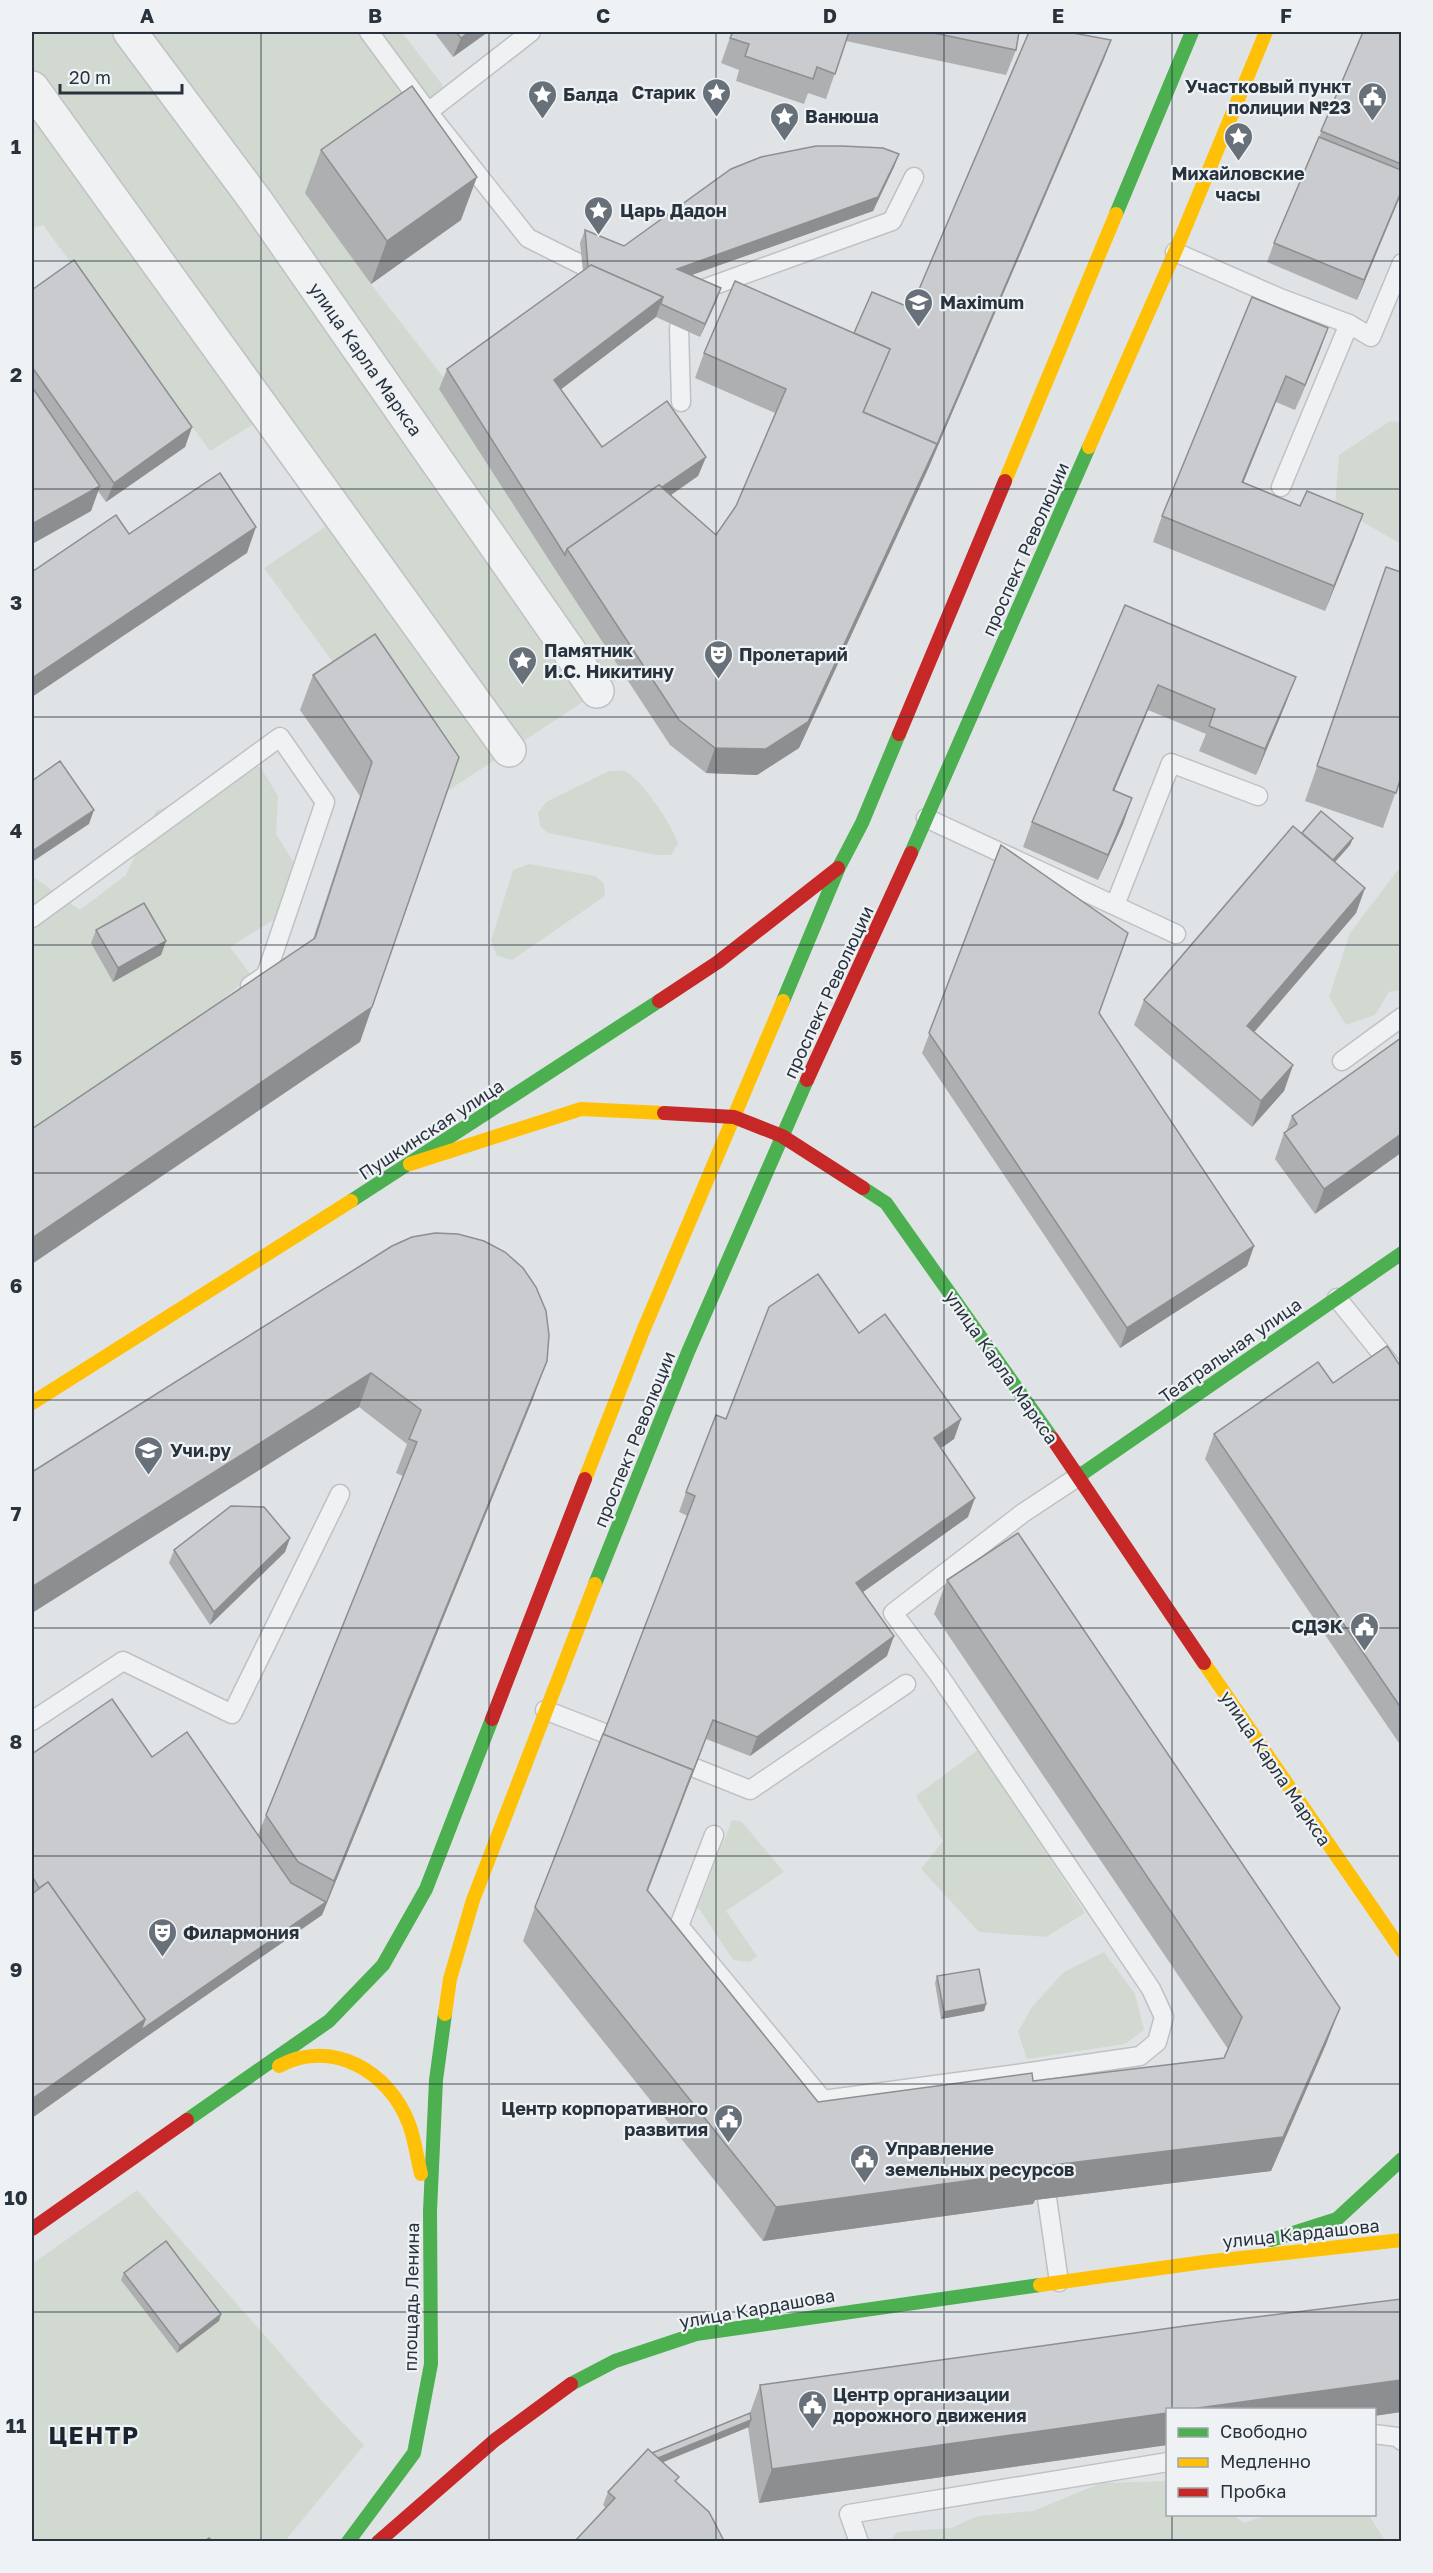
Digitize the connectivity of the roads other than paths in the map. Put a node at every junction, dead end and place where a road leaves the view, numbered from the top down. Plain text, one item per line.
1 (130, 32) edge
2 (369, 32) edge
3 (531, 32) edge
4 (1192, 32) edge
5 (1266, 32) edge
6 (32, 88) edge
7 (428, 112) junction
8 (914, 177) dead end
9 (1174, 252) junction
10 (1401, 263) edge
11 (582, 265) dead end
12 (695, 292) edge
13 (1349, 324) junction
14 (679, 328) edge
15 (681, 402) dead end
16 (1281, 487) dead end
17 (597, 691) dead end
18 (509, 750) dead end
19 (1258, 796) dead end
20 (926, 818) junction
21 (839, 867) junction
22 (1114, 905) junction
23 (32, 918) edge
24 (1176, 934) dead end
25 (237, 995) edge
26 (1401, 1017) edge
27 (1342, 1061) dead end
28 (734, 1117) junction
29 (782, 1136) junction
30 (410, 1164) junction
31 (1401, 1253) edge
32 (1337, 1298) junction
33 (1401, 1379) edge
34 (32, 1403) edge
35 (1080, 1476) junction
36 (340, 1494) dead end
37 (906, 1684) dead end
38 (545, 1710) junction
39 (32, 1721) edge
40 (604, 1733) edge
41 (695, 1768) edge
42 (714, 1835) dead end
43 (1401, 1951) edge
44 (383, 1965) joint
45 (450, 1979) joint
46 (1031, 2072) junction
47 (237, 2085) junction
48 (1035, 2103) edge
49 (1401, 2159) edge
50 (1047, 2198) edge
51 (430, 2211) junction
52 (32, 2229) edge
53 (1401, 2240) edge
54 (1204, 2262) junction
55 (1059, 2282) junction
56 (1376, 2434) edge
57 (1401, 2440) edge
58 (1166, 2462) edge
59 (348, 2541) edge
60 (378, 2541) edge
61 (859, 2541) edge

1 - 17 street, улица Карла Маркса
2 - 7 lane
3 - 7 lane
4 - 21 main road, проспект Революции
5 - 9 main road, проспект Революции
6 - 18 street
7 - 11 lane
8 - 12 lane
9 - 13 lane
9 - 20 main road, проспект Революции
10 - 13 lane
13 - 16 lane
14 - 15 lane
19 - 22 lane
20 - 22 lane
20 - 29 main road, проспект Революции
21 - 28 main road, проспект Революции
21 - 30 main road, Пушкинская улица
22 - 24 lane
23 - 25 lane
26 - 27 lane
28 - 29 main road, улица Карла Маркса
28 - 30 main road, улица Карла Маркса
28 - 44 main road, проспект Революции
29 - 35 main road, улица Карла Маркса
29 - 38 main road, проспект Революции
30 - 34 main road, Пушкинская улица
31 - 32 main road, Театральная улица
32 - 33 lane
32 - 35 main road, Театральная улица
35 - 43 main road, улица Карла Маркса
35 - 46 lane
36 - 39 lane
37 - 41 lane
38 - 40 lane
38 - 45 main road, проспект Революции
42 - 46 lane
44 - 47 main road, площадь Ленина
45 - 51 main road, площадь Ленина
46 - 48 lane
47 - 51 main road, площадь Ленина
47 - 52 main road, площадь Ленина
49 - 54 main road, улица Кардашова
50 - 55 lane
51 - 59 main road, площадь Ленина
53 - 54 main road, улица Кардашова
54 - 55 main road, улица Кардашова
55 - 60 main road, улица Кардашова
56 - 57 lane
58 - 61 lane

